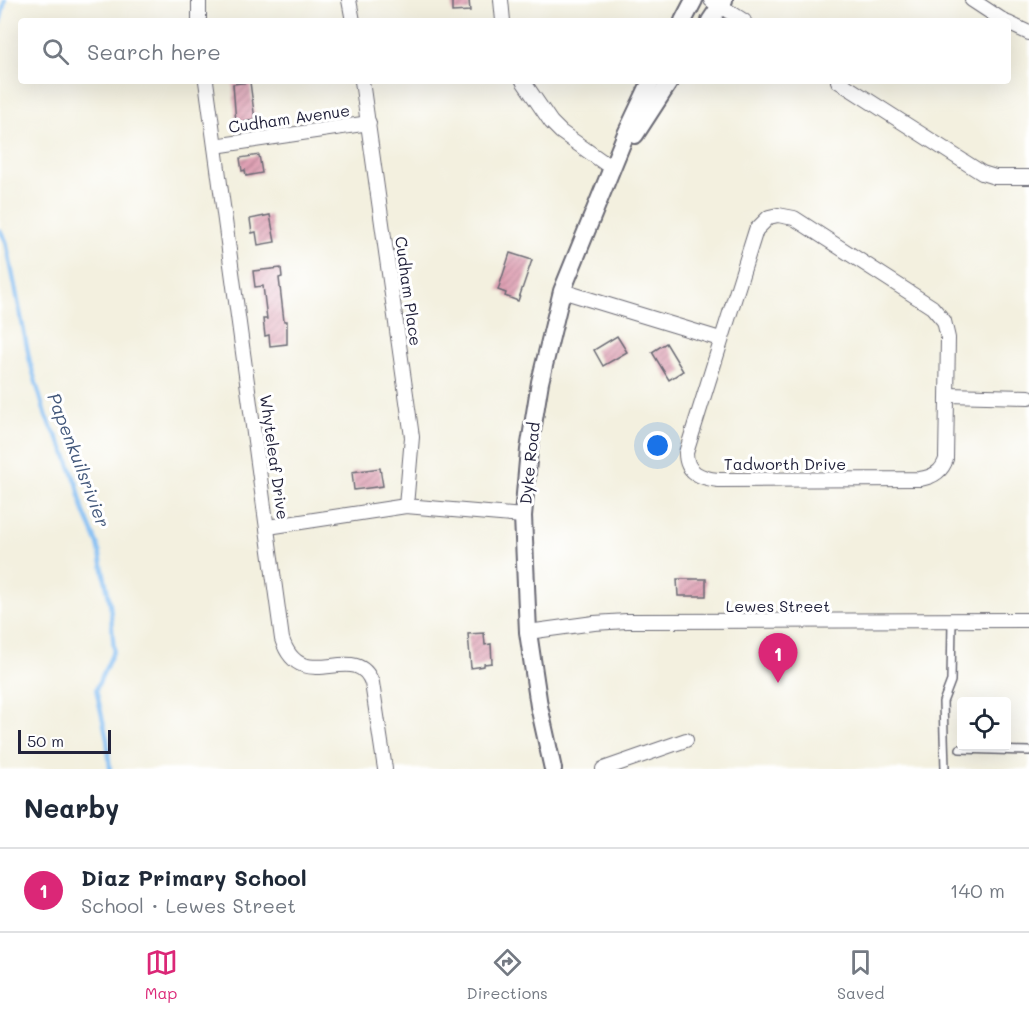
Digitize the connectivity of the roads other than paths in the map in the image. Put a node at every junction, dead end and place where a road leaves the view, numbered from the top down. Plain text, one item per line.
1 (199, 0) edge
2 (349, 0) edge
3 (501, 0) edge
4 (694, 0) edge
5 (972, 0) edge
6 (719, 2) edge
7 (199, 18) edge
8 (352, 18) edge
9 (503, 18) edge
10 (685, 18) edge
11 (711, 18) edge
12 (740, 18) edge
13 (1000, 18) edge
14 (1011, 24) edge
15 (1029, 33) edge
16 (206, 84) edge
17 (362, 84) edge
18 (525, 84) edge
19 (650, 84) edge
20 (668, 84) edge
21 (843, 84) edge
22 (369, 123) junction
23 (215, 146) junction
24 (613, 169) junction
25 (1029, 177) edge
26 (562, 291) junction
27 (720, 339) junction
28 (948, 395) junction
29 (1029, 397) edge
30 (406, 506) junction
31 (523, 516) junction
32 (268, 527) junction
33 (1029, 620) edge
34 (952, 621) junction
35 (528, 632) junction
36 (686, 740) dead end
37 (1011, 750) edge
38 (1029, 751) edge
39 (385, 769) edge
40 (553, 769) edge
41 (603, 769) edge
42 (945, 769) edge

1 - 7 street
2 - 8 street
3 - 9 street
4 - 10 street
5 - 13 street
6 - 11 street
6 - 12 street
14 - 15 street
16 - 23 street, Whyteleaf Drive
17 - 22 street, Cudham Place
18 - 24 street
19 - 24 street, Dyke Road
20 - 24 street, Dyke Road
21 - 25 street
22 - 23 street, Cudham Avenue
22 - 30 street, Cudham Place
23 - 32 street, Whyteleaf Drive
24 - 26 street, Dyke Road
26 - 27 street
26 - 31 street, Dyke Road
27 - 28 street, Tadworth Drive
27 - 28 street, Tadworth Drive
28 - 29 street
30 - 31 street
30 - 32 street
31 - 35 street, Dyke Road
32 - 39 street, Whyteleaf Drive
33 - 34 street, Lewes Street
34 - 35 street, Lewes Street
34 - 42 lane
35 - 40 street, Dyke Road
36 - 41 street
37 - 38 lane

